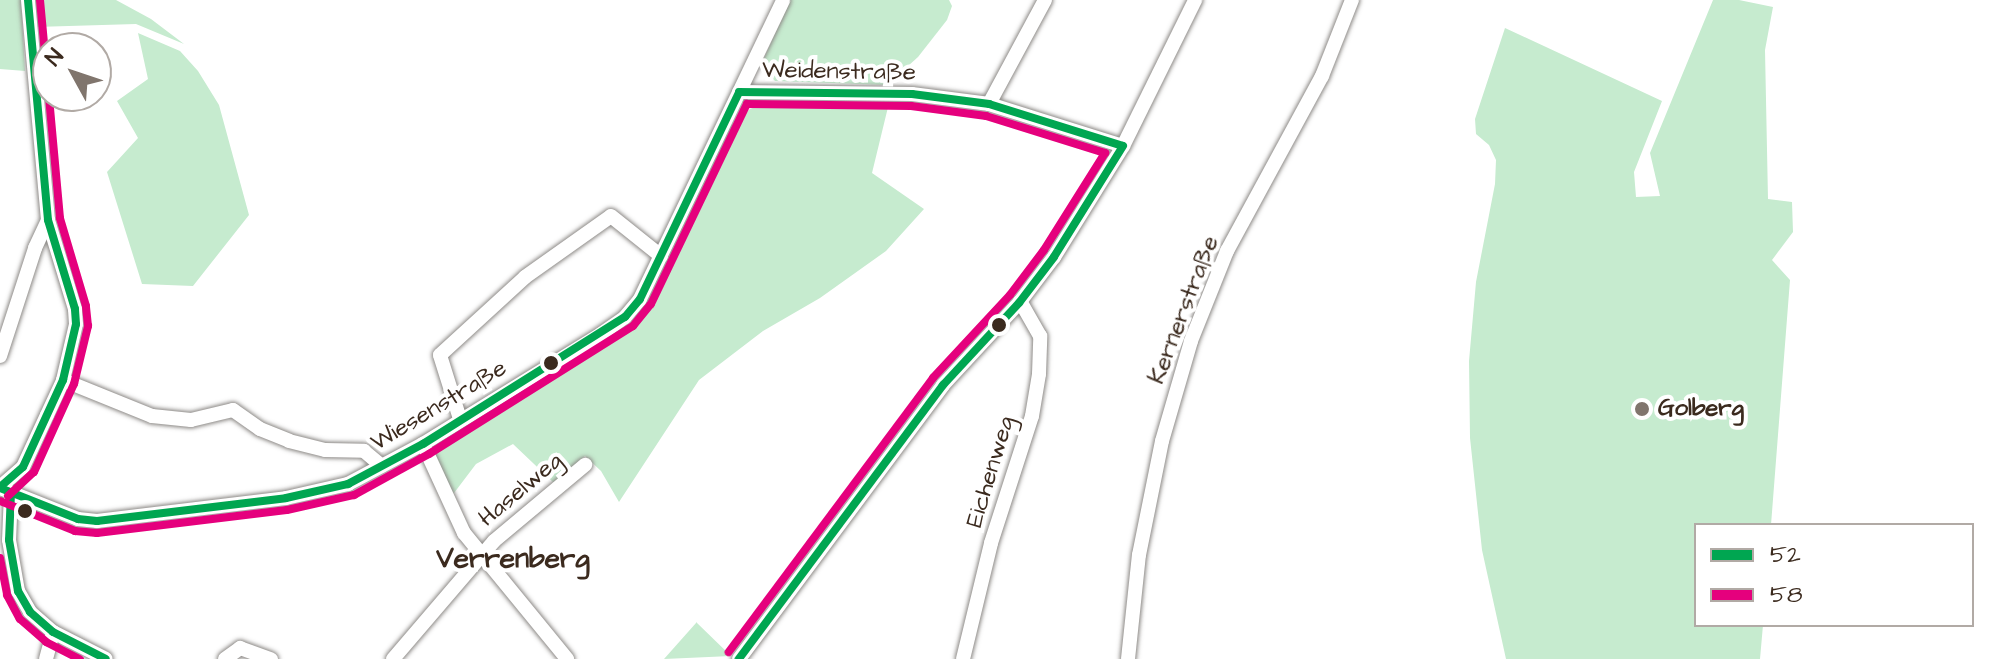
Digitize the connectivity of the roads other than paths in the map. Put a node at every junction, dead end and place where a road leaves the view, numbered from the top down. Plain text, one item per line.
1 (28, 0) edge
2 (783, 0) edge
3 (1045, 0) edge
4 (1195, 0) edge
5 (1352, 0) edge
6 (739, 92) junction
7 (989, 104) junction
8 (1123, 146) junction
9 (48, 220) junction
10 (661, 256) junction
11 (1020, 301) junction
12 (0, 356) edge
13 (63, 380) junction
14 (460, 419) junction
15 (423, 444) junction
16 (585, 465) dead end
17 (382, 466) junction
18 (4, 489) edge
19 (4, 529) edge
20 (480, 555) junction
21 (53, 632) junction
22 (46, 659) edge
23 (106, 659) edge
24 (225, 659) edge
25 (271, 659) edge
26 (393, 659) edge
27 (567, 659) edge
28 (739, 659) edge
29 (963, 659) edge
30 (1128, 659) edge

1 - 9 street
2 - 6 street, Wiesenstraße
3 - 7 street
4 - 8 street
5 - 30 street, Kernerstraße
6 - 7 street, Weidenstraße
6 - 10 street, Wiesenstraße
7 - 8 street, Weidenstraße
8 - 11 street
9 - 12 street
9 - 13 street
10 - 14 street, Wiesenstraße
10 - 14 street
11 - 28 street
11 - 29 street, Eichenweg
13 - 17 street
13 - 18 street
14 - 15 street, Wiesenstraße
15 - 17 street, Wiesenstraße
15 - 20 street
16 - 20 street, Haselweg
17 - 18 street, Wiesenstraße
18 - 19 street
19 - 21 street
20 - 26 street, Haselweg
20 - 27 street
21 - 22 street
21 - 23 street
24 - 25 street

